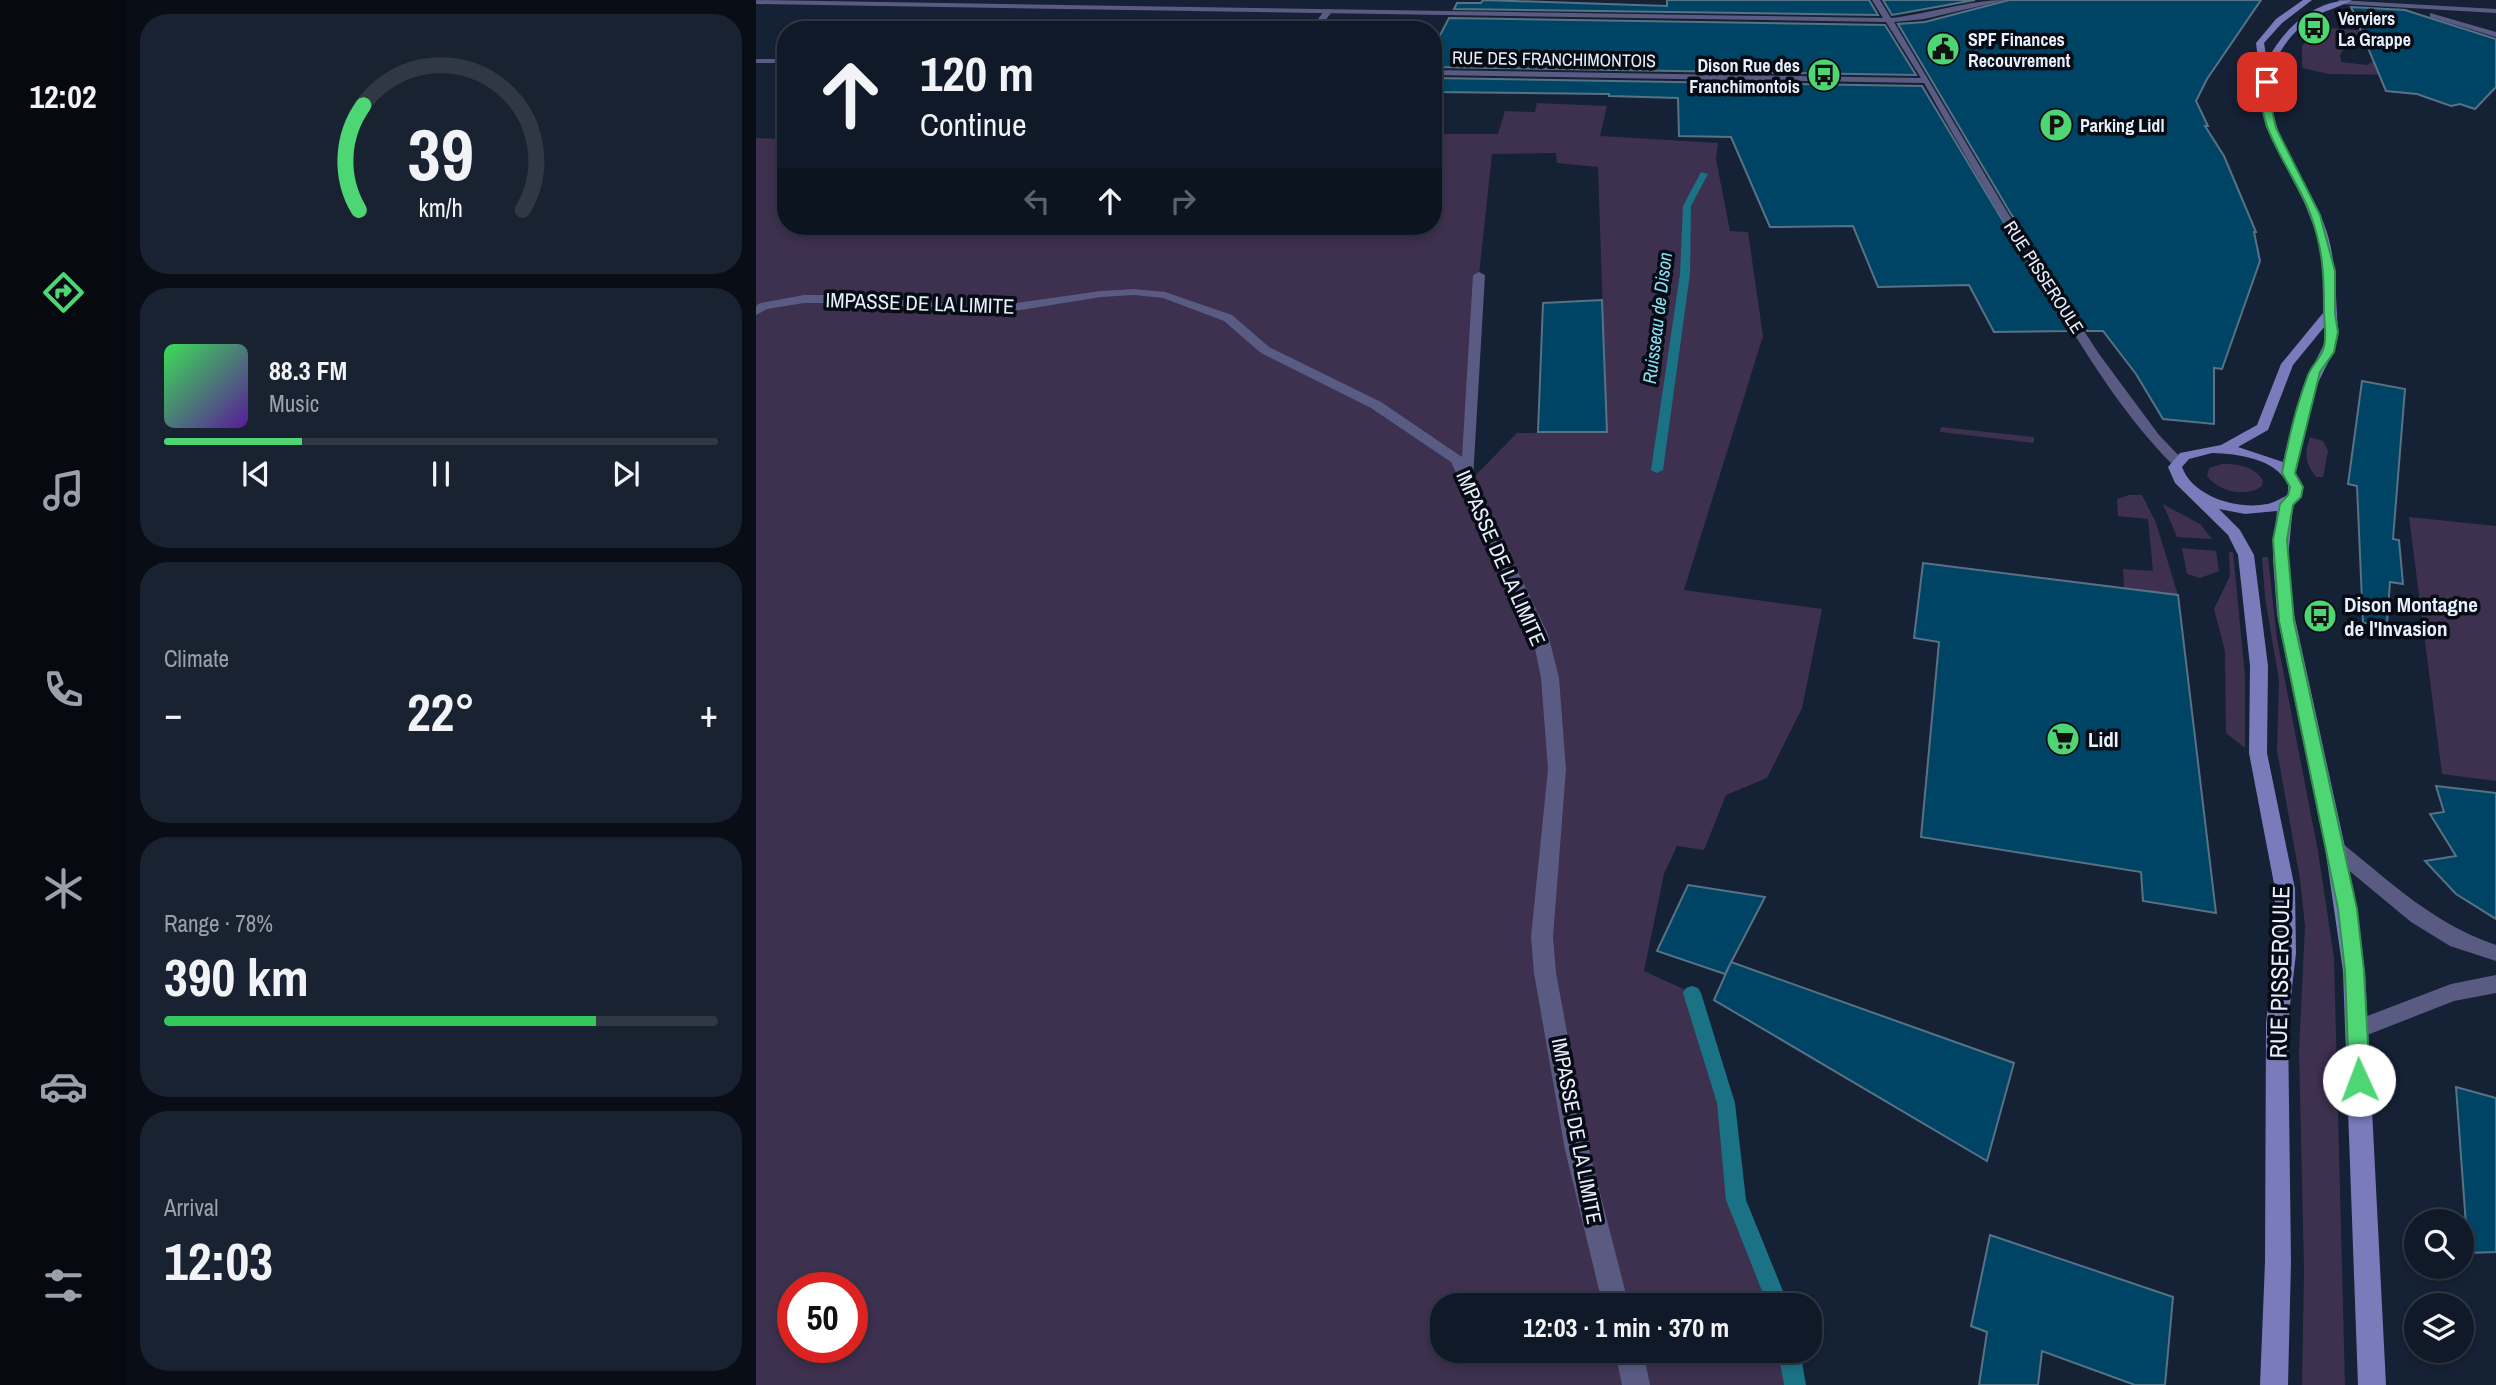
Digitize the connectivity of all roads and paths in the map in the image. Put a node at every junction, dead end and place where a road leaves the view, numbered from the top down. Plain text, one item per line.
1 (1876, 0) edge
2 (2002, 0) edge
3 (2308, 0) edge
4 (2396, 0) edge
5 (2421, 0) edge
6 (2344, 1) edge
7 (756, 2) edge
8 (2413, 8) junction
9 (2452, 10) junction
10 (2496, 11) edge
11 (1327, 13) junction
12 (1888, 20) junction
13 (1321, 21) edge
14 (2469, 27) junction
15 (2496, 35) edge
16 (756, 61) edge
17 (777, 61) edge
18 (2269, 71) junction
19 (1442, 72) edge
20 (1927, 82) junction
21 (1479, 275) dead end
22 (756, 310) edge
23 (2329, 314) junction
24 (2225, 449) junction
25 (2178, 461) junction
26 (2288, 473) junction
27 (1468, 484) junction
28 (2198, 496) junction
29 (2286, 504) junction
30 (2336, 849) junction
31 (2496, 953) edge
32 (2496, 984) edge
33 (2357, 1030) junction
34 (1613, 1293) edge
35 (1631, 1363) edge
36 (1636, 1385) edge
37 (2274, 1385) edge
38 (2372, 1385) edge

1 - 12 street, RUE PISSEROULE
2 - 12 street
3 - 18 main road
4 - 8 street
5 - 9 street
6 - 8 street
6 - 18 main road
7 - 11 street
8 - 9 street
8 - 14 street
9 - 10 street
9 - 14 street
11 - 12 street
11 - 13 street
12 - 20 street, RUE PISSEROULE
14 - 15 street
16 - 17 street
18 - 23 main road
19 - 20 street, RUE DES FRANCHIMONTOIS
20 - 25 street, RUE PISSEROULE
21 - 27 street
22 - 27 street, IMPASSE DE LA LIMITE
23 - 24 main road
23 - 26 main road
24 - 25 main road
24 - 26 main road
25 - 28 main road, RUE PISSEROULE
26 - 29 main road
27 - 34 street, IMPASSE DE LA LIMITE
28 - 29 main road
28 - 37 main road, RUE PISSEROULE
29 - 30 main road
30 - 31 street
30 - 33 main road
32 - 33 street
33 - 38 main road
35 - 36 street

